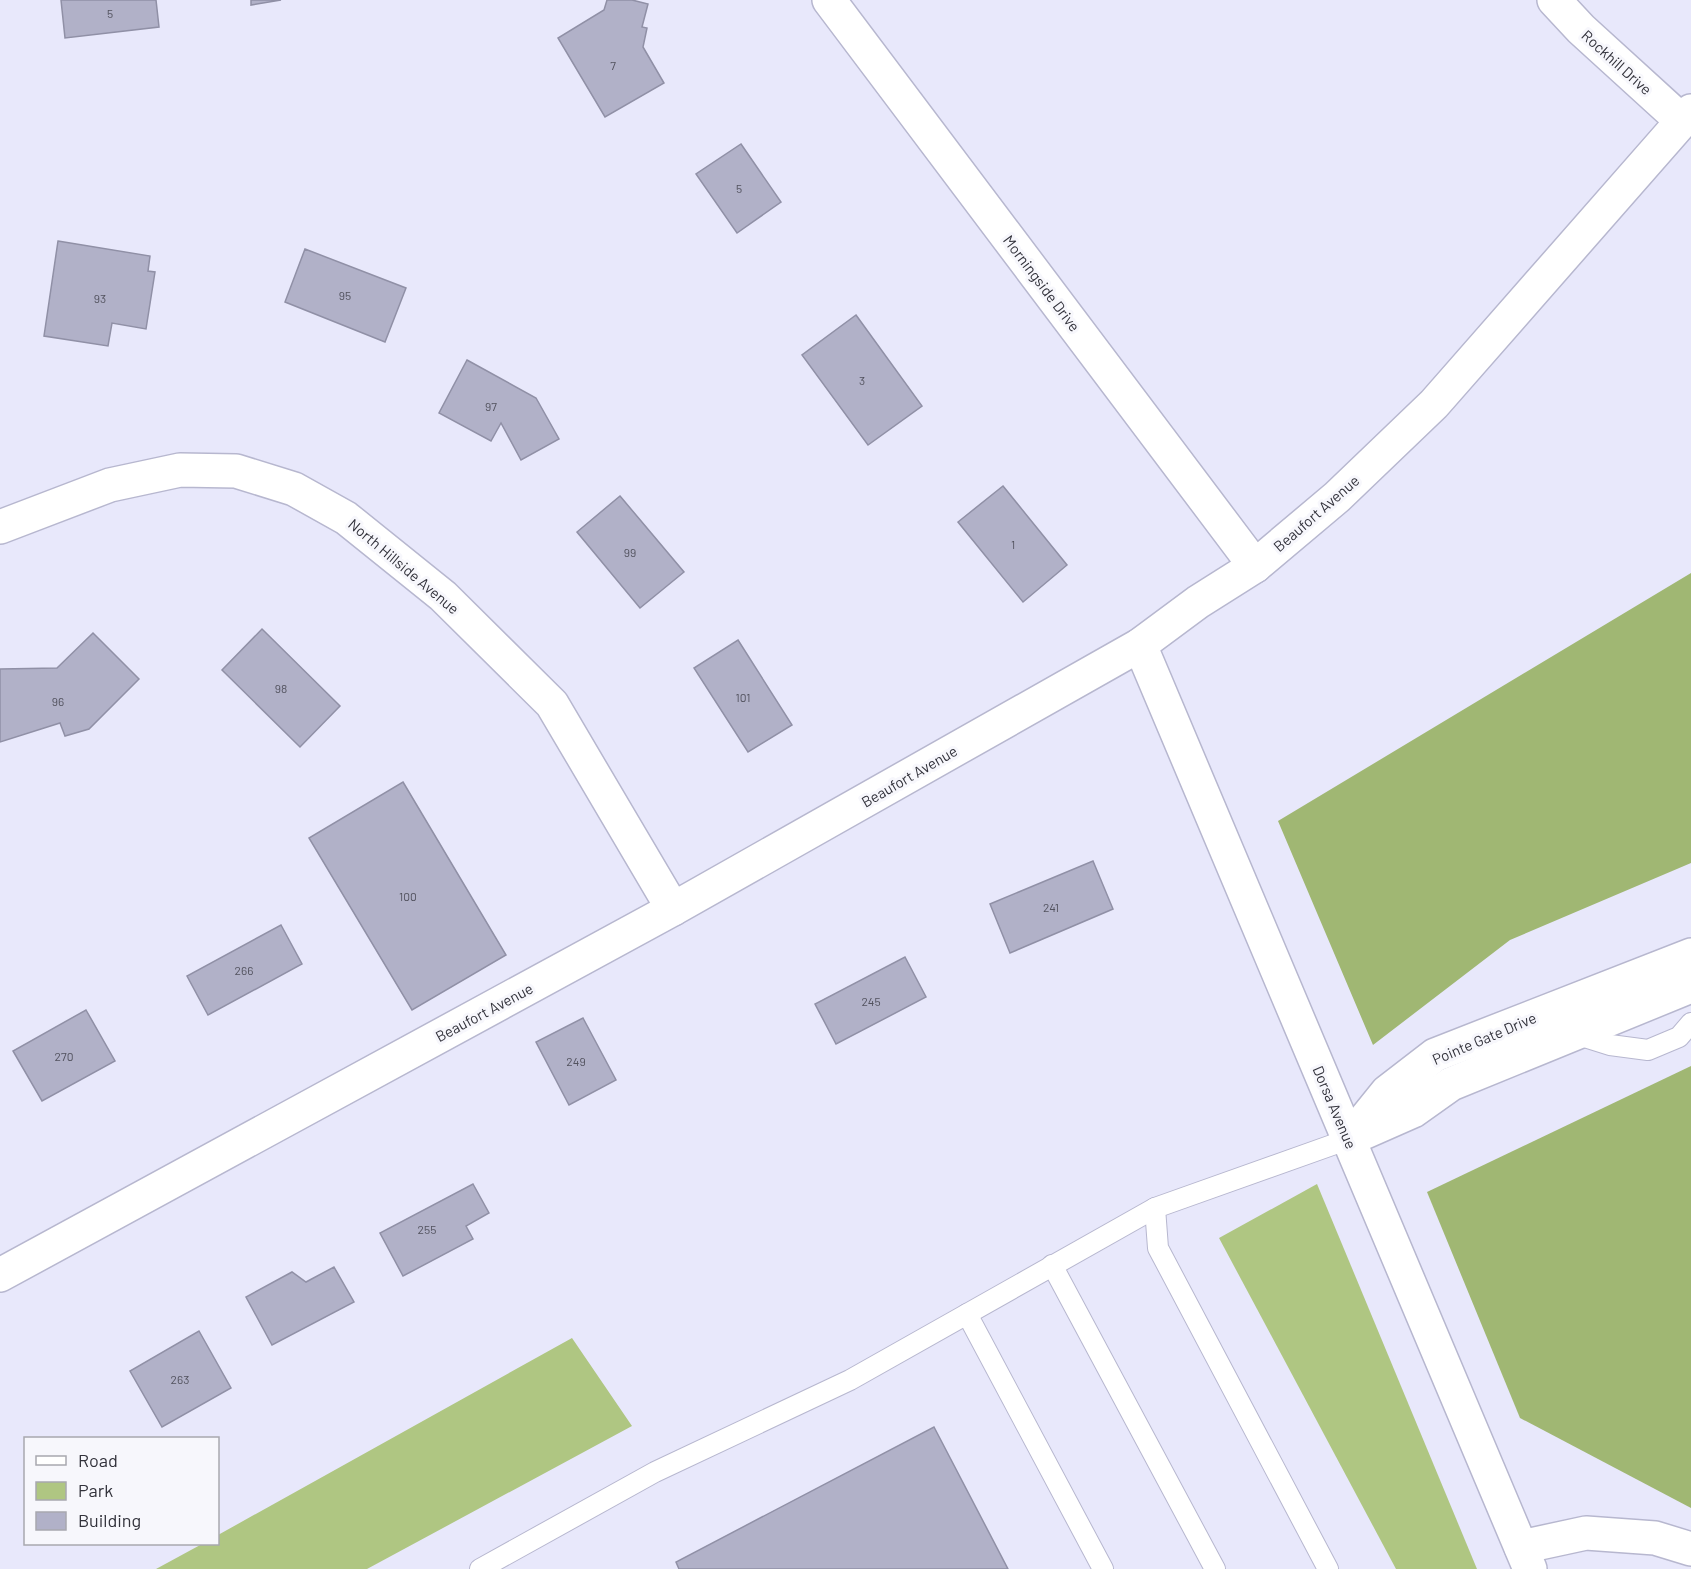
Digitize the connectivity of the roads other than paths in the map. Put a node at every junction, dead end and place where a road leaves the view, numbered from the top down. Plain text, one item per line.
1 (829, 0) edge
2 (1554, 0) edge
3 (1687, 116) edge
4 (0, 527) edge
5 (1255, 566) junction
6 (1140, 645) junction
7 (674, 909) junction
8 (1691, 955) edge
9 (1691, 986) edge
10 (1691, 1023) edge
11 (1575, 1034) junction
12 (1349, 1139) junction
13 (1155, 1209) junction
14 (1052, 1265) junction
15 (0, 1275) edge
16 (967, 1314) junction
17 (1691, 1549) edge
18 (1526, 1558) edge
19 (480, 1569) edge
20 (1103, 1569) edge
21 (1215, 1569) edge
22 (1329, 1569) edge

1 - 5 street, Morningside Drive
2 - 3 street, Rockhill Drive
3 - 5 street, Beaufort Avenue
4 - 7 street, North Hillside Avenue
5 - 6 street, Beaufort Avenue
6 - 7 street, Beaufort Avenue
6 - 12 street, Dorsa Avenue
7 - 15 street, Beaufort Avenue
8 - 12 street, Pointe Gate Drive
9 - 11 street, Pointe Gate Drive
10 - 11 lane
11 - 12 street, Pointe Gate Drive
12 - 13 lane
12 - 18 street, Dorsa Avenue
13 - 14 lane
13 - 22 lane
14 - 16 lane
14 - 21 lane
16 - 19 lane
16 - 20 lane
17 - 18 street

